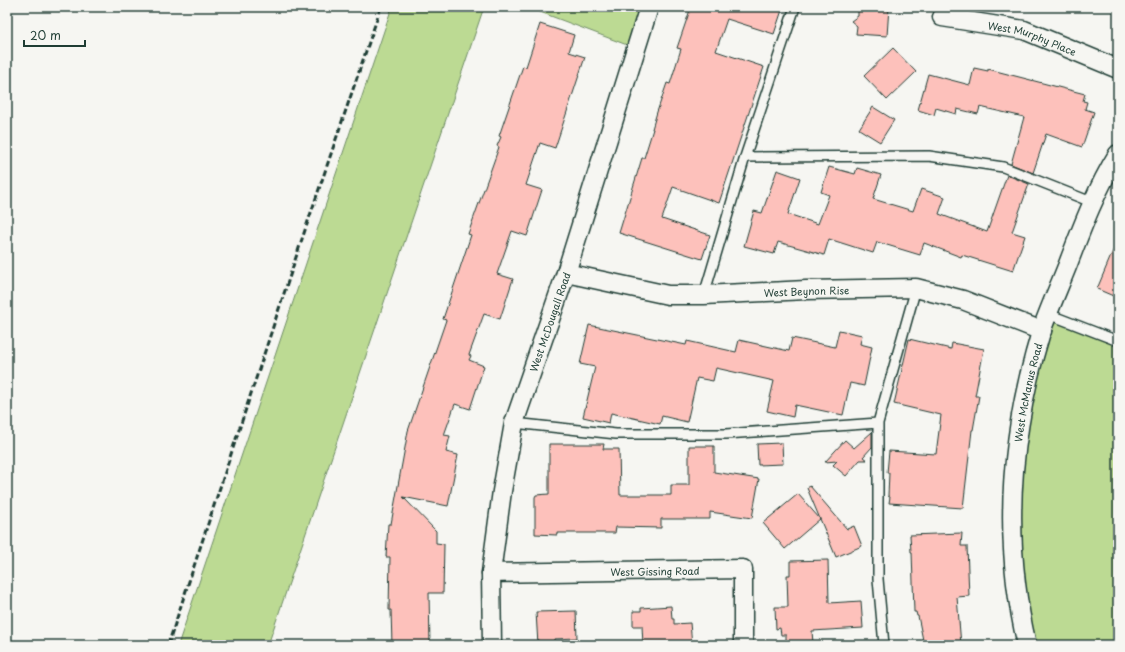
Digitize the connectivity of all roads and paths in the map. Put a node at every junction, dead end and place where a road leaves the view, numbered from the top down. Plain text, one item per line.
1 (649, 7) edge
2 (795, 7) edge
3 (942, 17) dead end
4 (1118, 69) edge
5 (1118, 154) edge
6 (745, 157) junction
7 (1113, 173) edge
8 (1094, 203) junction
9 (566, 273) junction
10 (916, 288) junction
11 (704, 295) junction
12 (1048, 314) junction
13 (1042, 331) junction
14 (1118, 342) edge
15 (514, 423) junction
16 (878, 423) junction
17 (491, 572) junction
18 (492, 645) edge
19 (743, 645) edge
20 (884, 645) edge
21 (1027, 645) edge

1 - 9 street, West McDougall Road
2 - 6 lane
3 - 4 street, West Murphy Place
5 - 7 street, West McManus Road
6 - 8 lane
6 - 11 lane
7 - 8 street, West McManus Road
8 - 12 street, West McManus Road
9 - 11 street, West Beynon Rise
9 - 15 street, West McDougall Road
10 - 11 street, West Beynon Rise
10 - 13 street, West Beynon Rise
10 - 16 lane
12 - 13 street, West McManus Road
12 - 14 lane
13 - 21 street, West McManus Road
15 - 16 lane
15 - 17 street, West McDougall Road
16 - 20 lane
17 - 18 street, West McDougall Road
17 - 19 street, West Gissing Road

